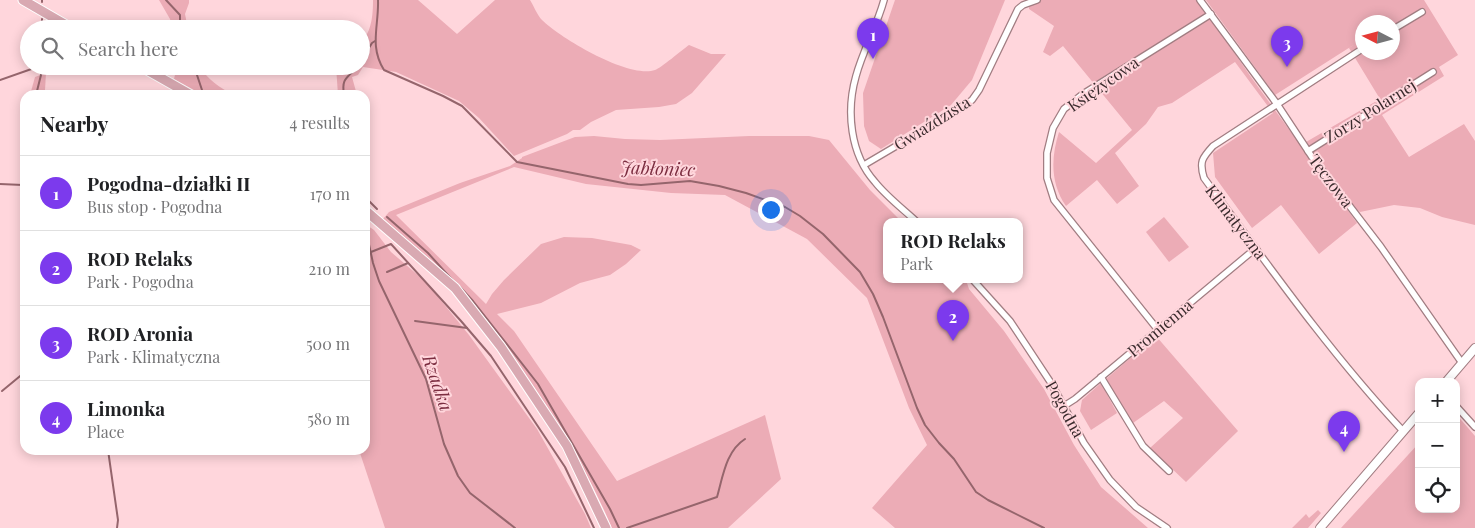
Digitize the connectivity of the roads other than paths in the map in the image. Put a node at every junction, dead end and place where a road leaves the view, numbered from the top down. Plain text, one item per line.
1 (23, 0) edge
2 (884, 0) edge
3 (1037, 0) edge
4 (1200, 0) edge
5 (1422, 12) dead end
6 (1211, 14) junction
7 (57, 20) edge
8 (1400, 25) edge
9 (1355, 54) edge
10 (1433, 72) dead end
11 (156, 75) edge
12 (182, 90) edge
13 (1277, 104) junction
14 (1308, 151) junction
15 (864, 165) junction
16 (370, 214) edge
17 (913, 218) edge
18 (1256, 248) junction
19 (976, 283) edge
20 (1158, 330) junction
21 (1475, 348) edge
22 (1460, 361) junction
23 (1101, 378) junction
24 (1449, 378) edge
25 (1064, 406) junction
26 (1460, 410) edge
27 (1415, 418) edge
28 (1475, 426) edge
29 (1403, 431) junction
30 (1169, 470) dead end
31 (606, 528) edge
32 (1167, 528) edge
33 (1320, 528) edge

1 - 7 main road
2 - 15 street
3 - 15 street, Gwiaździsta
4 - 6 street, Tęczowa
5 - 8 street
6 - 13 street, Tęczowa
6 - 20 street, Księżycowa
9 - 13 street, Klimatyczna
10 - 14 street, Zorzy Polarnej
11 - 12 main road
13 - 14 street, Tęczowa
13 - 18 street, Klimatyczna
14 - 22 street, Tęczowa
15 - 17 street
16 - 31 main road
18 - 20 street, Promienna
18 - 29 street, Klimatyczna
19 - 25 street, Pogodna
20 - 23 street, Promienna
21 - 22 street
22 - 24 street
23 - 25 street, Promienna
23 - 30 street
25 - 32 street, Pogodna
26 - 28 street
27 - 29 street
29 - 33 street

